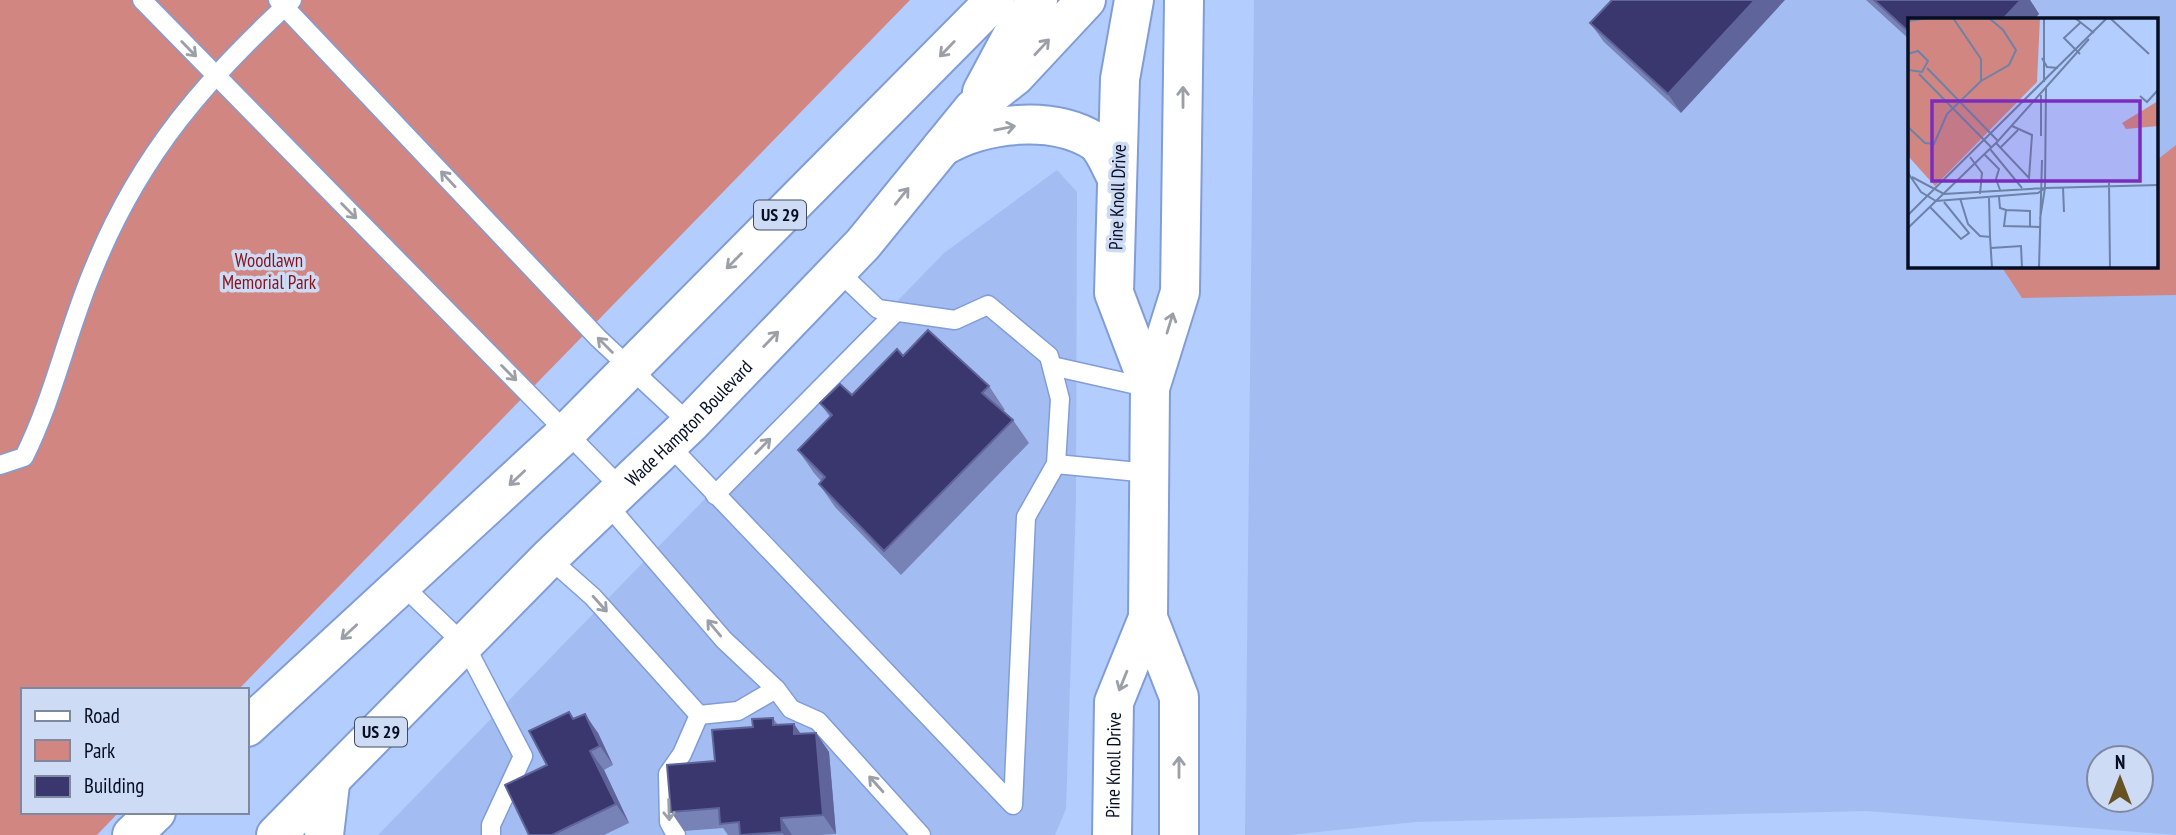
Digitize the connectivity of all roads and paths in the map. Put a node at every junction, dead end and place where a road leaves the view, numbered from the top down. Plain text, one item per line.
1 (142, 0) edge
2 (995, 0) edge
3 (1038, 0) edge
4 (1086, 0) edge
5 (1134, 0) edge
6 (1184, 0) edge
7 (285, 2) edge
8 (214, 75) junction
9 (973, 109) junction
10 (941, 148) junction
11 (1118, 178) junction
12 (837, 270) junction
13 (896, 312) junction
14 (1052, 366) junction
15 (628, 368) junction
16 (1150, 388) junction
17 (567, 432) junction
18 (680, 434) junction
19 (1056, 464) junction
20 (0, 465) edge
21 (1149, 473) junction
22 (715, 495) junction
23 (614, 496) junction
24 (549, 558) junction
25 (401, 584) junction
26 (1149, 618) junction
27 (466, 645) junction
28 (776, 689) junction
29 (699, 715) junction
30 (248, 726) edge
31 (330, 784) junction
32 (154, 814) edge
33 (132, 835) edge
34 (276, 835) edge
35 (324, 835) edge
36 (491, 835) edge
37 (676, 835) edge
38 (921, 835) edge
39 (1112, 835) edge
40 (1180, 835) edge

1 -> 8 lane
2 -> 15 main road, US 29
3 - 9 main road
9 -> 4 main road, Wade Hampton Boulevard / US 29
5 - 11 main road, Pine Knoll Drive
16 -> 6 main road, Pine Knoll Drive
7 - 8 lane
15 -> 7 lane
8 -> 17 lane
8 - 20 lane
9 - 10 main road, Wade Hampton Boulevard / US 29
10 -> 11 main road
12 -> 10 main road, Wade Hampton Boulevard / US 29
11 - 16 main road, Pine Knoll Drive
12 - 13 lane
18 -> 12 main road, Wade Hampton Boulevard / US 29
13 - 14 lane
22 -> 13 lane
14 - 16 lane
14 - 19 lane
15 - 17 main road, US 29
15 - 18 lane
16 - 21 main road, Pine Knoll Drive
17 - 23 lane
17 -> 25 main road, US 29
18 - 22 lane
18 - 23 main road, Wade Hampton Boulevard / US 29
19 - 21 lane
19 - 22 lane
21 - 26 main road, Pine Knoll Drive
23 - 24 main road, Wade Hampton Boulevard / US 29
28 -> 23 lane
24 - 27 main road, Wade Hampton Boulevard / US 29
24 -> 29 lane
25 - 27 lane
25 -> 30 main road, US 29
26 -> 39 main road, Pine Knoll Drive
40 -> 26 main road, Pine Knoll Drive
27 - 31 main road, Wade Hampton Boulevard / US 29
27 - 36 lane
28 - 29 lane
38 -> 28 lane
29 -> 37 lane
31 - 34 main road, Wade Hampton Boulevard / US 29
31 - 35 main road
32 - 33 main road

